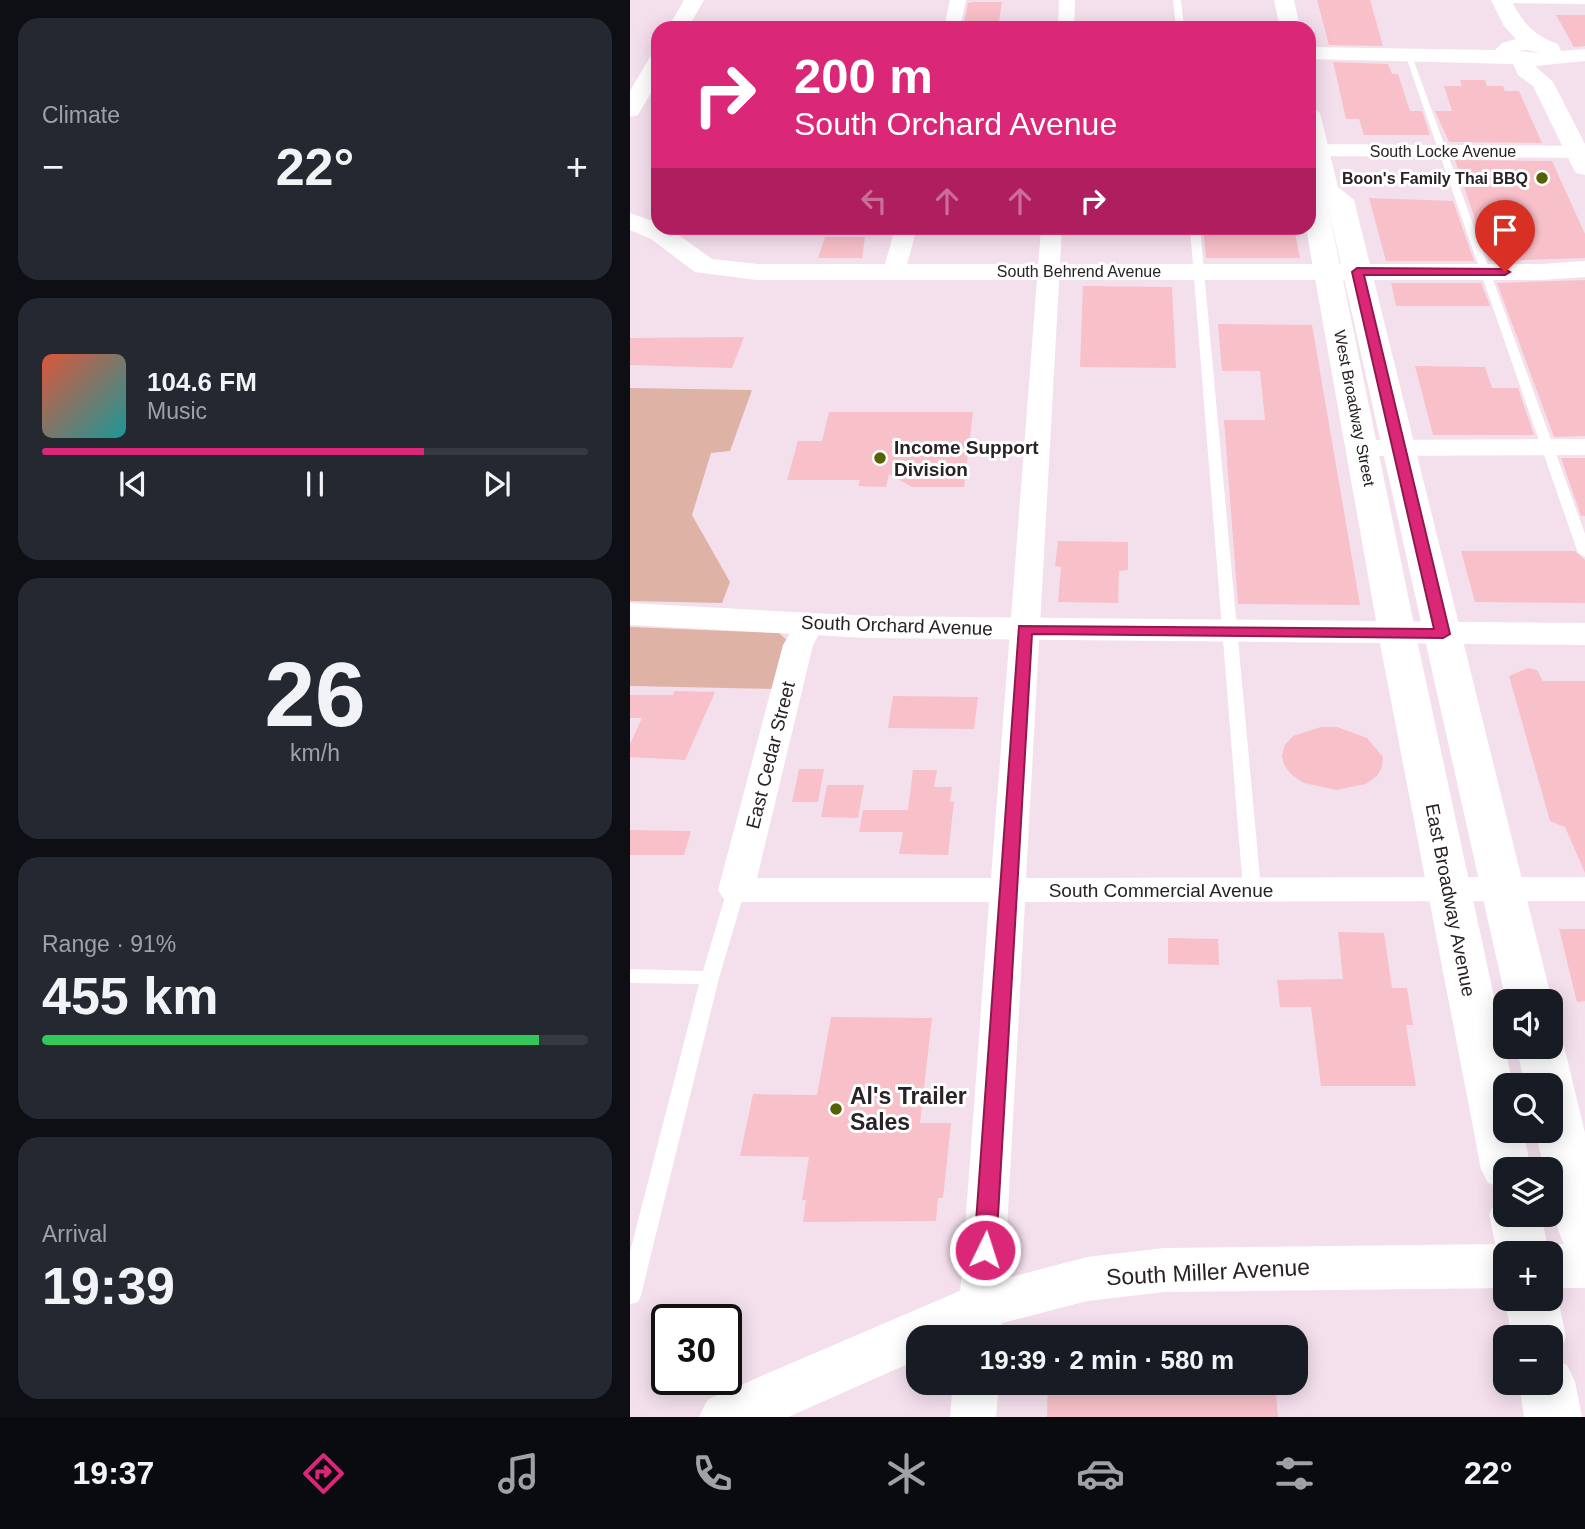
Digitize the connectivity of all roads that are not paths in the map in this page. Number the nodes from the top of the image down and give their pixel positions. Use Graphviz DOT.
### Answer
graph roads {
  1 [pos="694,0"];
  2 [pos="958,0"];
  3 [pos="1067,0"];
  4 [pos="1177,0"];
  5 [pos="1284,0"];
  6 [pos="1502,2"];
  7 [pos="1585,4"];
  8 [pos="682,21"];
  9 [pos="954,21"];
  10 [pos="1066,21"];
  11 [pos="1179,21"];
  12 [pos="1288,21"];
  13 [pos="1585,50"];
  14 [pos="1316,53"];
  15 [pos="1406,53"];
  16 [pos="1529,53"];
  17 [pos="1585,55"];
  18 [pos="651,75"];
  19 [pos="640,95"];
  20 [pos="1316,150"];
  21 [pos="1442,151"];
  22 [pos="1582,157"];
  23 [pos="1316,159"];
  24 [pos="1316,198"];
  25 [pos="1316,205"];
  26 [pos="630,221"];
  27 [pos="651,229"];
  28 [pos="663,235"];
  29 [pos="904,235"];
  30 [pos="1050,235"];
  31 [pos="1195,235"];
  32 [pos="1585,270"];
  33 [pos="1047,271"];
  34 [pos="1197,271"];
  35 [pos="894,272"];
  36 [pos="1344,272"];
  37 [pos="1486,272"];
  38 [pos="1542,272"];
  39 [pos="1585,276"];
  40 [pos="1548,447"];
  41 [pos="1585,447"];
  42 [pos="1363,448"];
  43 [pos="1399,448"];
  44 [pos="1585,554"];
  45 [pos="630,614"];
  46 [pos="810,623"];
  47 [pos="1025,629"];
  48 [pos="1228,630"];
  49 [pos="1397,631"];
  50 [pos="1443,634"];
  51 [pos="1585,634"];
  52 [pos="1448,887"];
  53 [pos="1501,887"];
  54 [pos="1252,889"];
  55 [pos="1585,889"];
  56 [pos="736,890"];
  57 [pos="1008,891"];
  58 [pos="630,976"];
  59 [pos="710,978"];
  60 [pos="1526,989"];
  61 [pos="1563,1143"];
  62 [pos="1504,1157"];
  63 [pos="1585,1235"];
  64 [pos="1493,1266"];
  65 [pos="1563,1266"];
  66 [pos="1585,1266"];
  67 [pos="630,1295"];
  68 [pos="980,1321"];
  69 [pos="975,1395"];
  70 [pos="1549,1395"];
  71 [pos="728,1417"];
  72 [pos="973,1417"];
  73 [pos="1553,1417"];
  1 -- 8 [label="main road"];
  2 -- 9 [label="street"];
  3 -- 10 [label="street"];
  4 -- 11 [label="lane"];
  5 -- 12 [label="main road"];
  6 -- 7 [label="lane"];
  6 -- 16 [label="main road"];
  13 -- 16 [label="main road"];
  14 -- 15 [label="main road"];
  15 -- 16 [label="main road"];
  15 -- 21 [label="lane"];
  16 -- 17 [label="main road"];
  16 -- 22 [label="main road"];
  18 -- 19 [label="main road"];
  20 -- 21 [label="street, South Locke Avenue"];
  21 -- 22 [label="street, South Locke Avenue"];
  21 -- 37 [label="lane"];
  23 -- 24 [label="main road, West Broadway Street"];
  25 -- 36 [label="main road, West Broadway Street"];
  26 -- 27 [label="main road, South Behrend Avenue"];
  28 -- 35 [label="main road, South Behrend Avenue"];
  29 -- 35 [label="street"];
  30 -- 33 [label="street"];
  31 -- 34 [label="lane"];
  32 -- 38 [label="main road, South Behrend Avenue"];
  33 -- 34 [label="main road, South Behrend Avenue"];
  33 -- 35 [label="main road, South Behrend Avenue"];
  33 -- 47 [label="street"];
  34 -- 36 [label="main road, South Behrend Avenue"];
  34 -- 48 [label="lane"];
  36 -- 37 [label="main road, South Behrend Avenue"];
  36 -- 42 [label="main road, West Broadway Street"];
  36 -- 43 [label="main road, West Broadway Street"];
  37 -- 38 [label="main road, South Behrend Avenue"];
  37 -- 40 [label="lane"];
  38 -- 39 [label="main road, South Behrend Avenue"];
  40 -- 41 [label="street"];
  40 -- 43 [label="street"];
  40 -- 44 [label="lane"];
  42 -- 43 [label="street"];
  42 -- 49 [label="main road, West Broadway Street"];
  43 -- 50 [label="main road, West Broadway Street"];
  45 -- 46 [label="main road, South Orchard Avenue"];
  46 -- 47 [label="main road, South Orchard Avenue"];
  46 -- 56 [label="street, East Cedar Street"];
  47 -- 48 [label="main road, South Orchard Avenue"];
  47 -- 57 [label="street"];
  48 -- 49 [label="main road, South Orchard Avenue"];
  48 -- 54 [label="lane"];
  49 -- 50 [label="main road, South Orchard Avenue"];
  49 -- 52 [label="main road, East Broadway Avenue"];
  50 -- 51 [label="main road, South Orchard Avenue"];
  50 -- 53 [label="main road"];
  52 -- 53 [label="street, South Commercial Avenue"];
  52 -- 54 [label="street, South Commercial Avenue"];
  52 -- 62 [label="main road, East Broadway Avenue"];
  53 -- 55 [label="street, South Commercial Avenue"];
  53 -- 60 [label="main road"];
  54 -- 57 [label="street, South Commercial Avenue"];
  56 -- 57 [label="street, South Commercial Avenue"];
  56 -- 59 [label="lane"];
  57 -- 68 [label="street"];
  58 -- 59 [label="lane"];
  59 -- 67 [label="lane"];
  61 -- 63 [label="main road"];
  64 -- 68 [label="main road, South Miller Avenue"];
  65 -- 66 [label="main road"];
  68 -- 71 [label="main road, South Miller Avenue"];
  69 -- 72 [label="street"];
  70 -- 73 [label="main road"];
}
